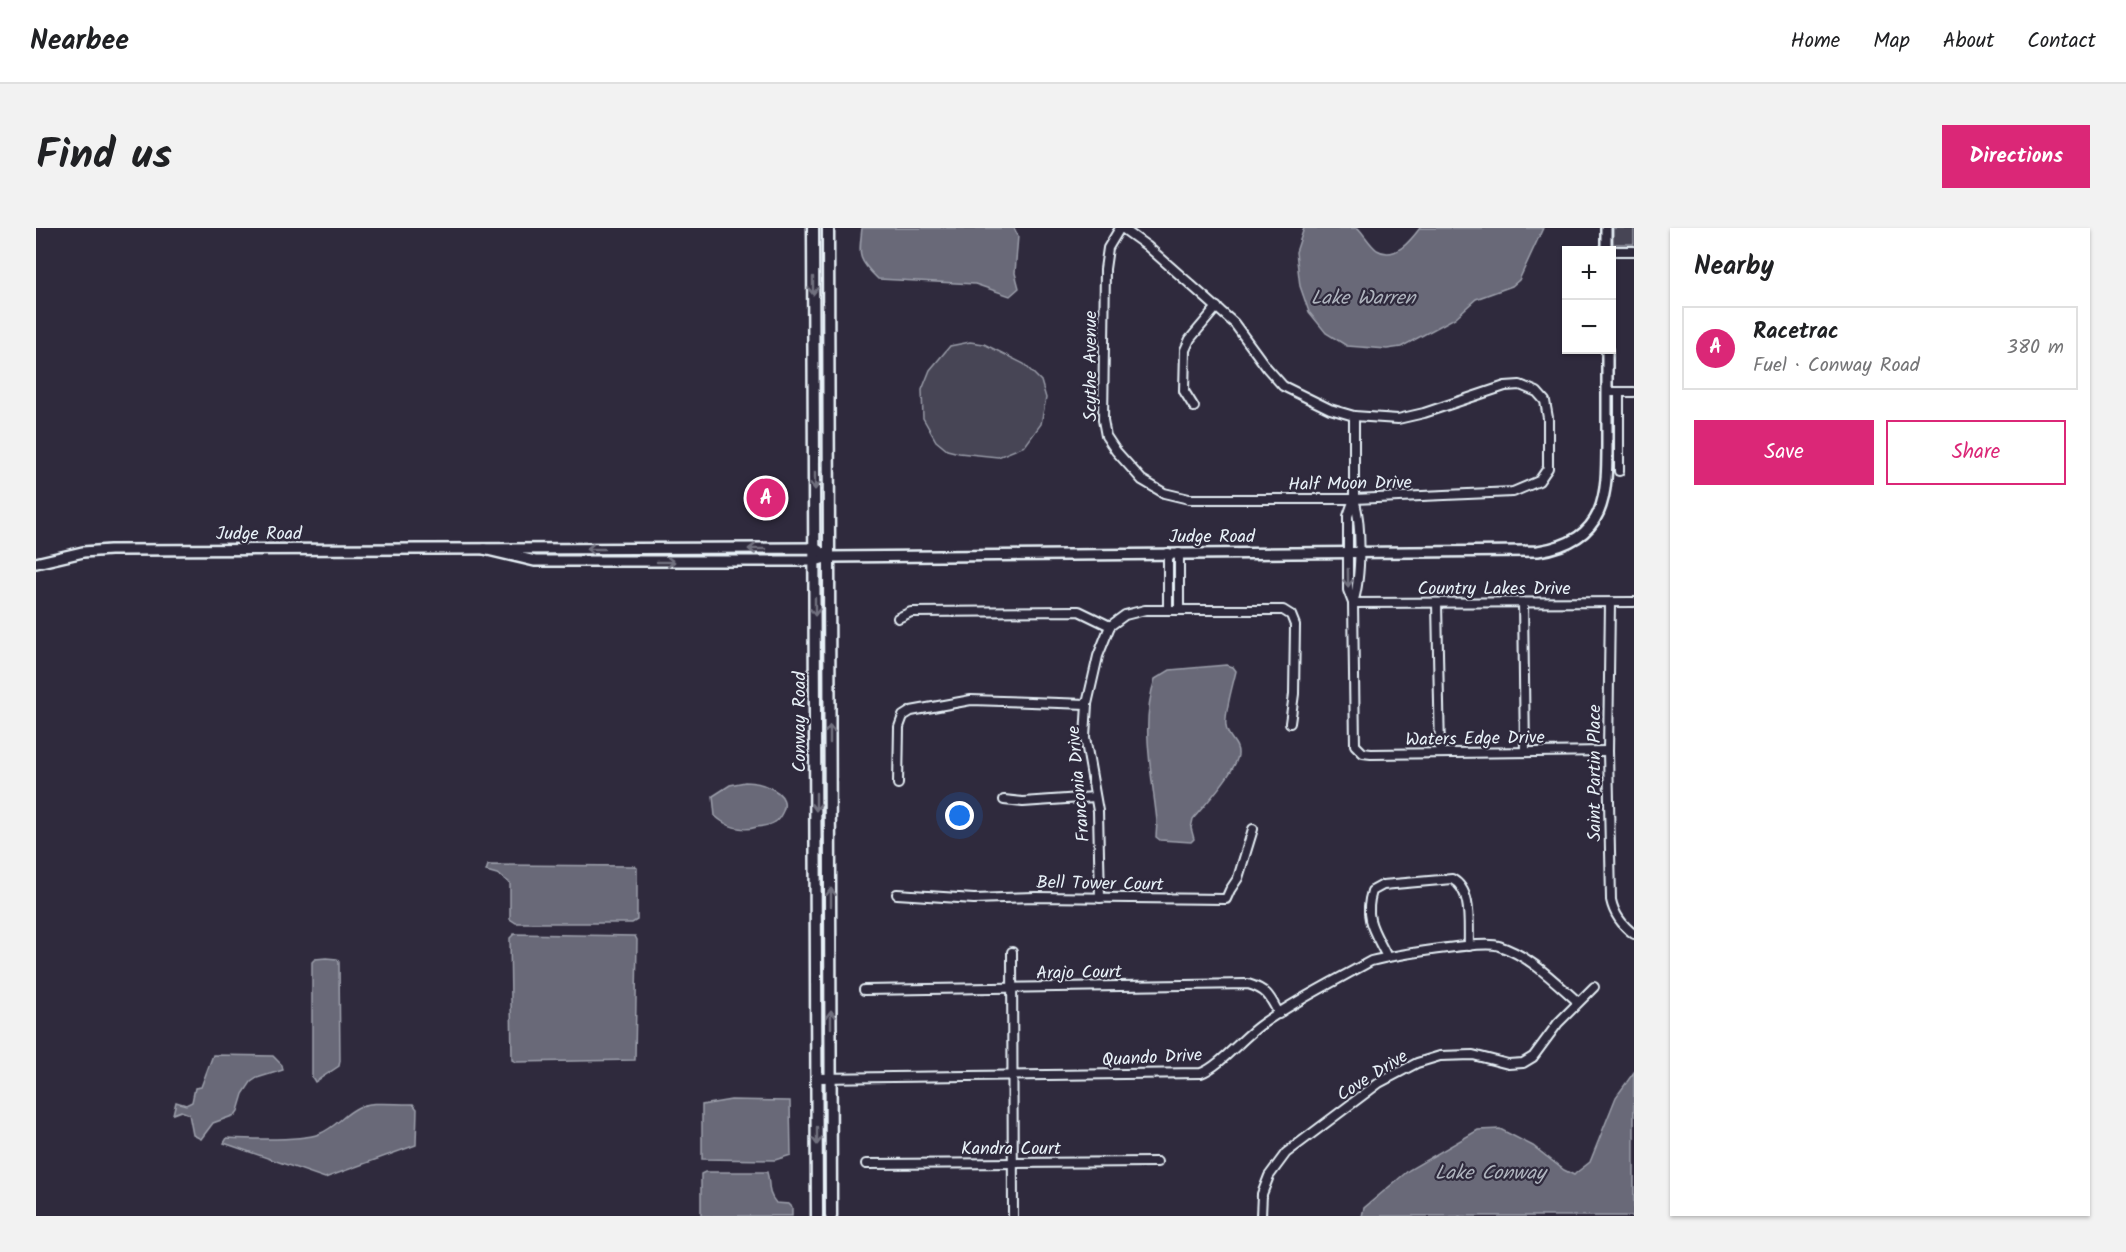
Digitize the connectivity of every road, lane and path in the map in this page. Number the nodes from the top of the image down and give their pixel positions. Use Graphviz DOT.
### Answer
graph roads {
  1 [pos="813,228"];
  2 [pos="828,228"];
  3 [pos="1121,228"];
  4 [pos="1606,228"];
  5 [pos="1606,246"];
  6 [pos="1616,251"];
  7 [pos="1634,251"];
  8 [pos="1217,307"];
  9 [pos="1607,354"];
  10 [pos="814,366"];
  11 [pos="828,392"];
  12 [pos="1607,392"];
  13 [pos="1618,392"];
  14 [pos="1634,392"];
  15 [pos="1194,407"];
  16 [pos="1354,416"];
  17 [pos="1619,471"];
  18 [pos="1189,499"];
  19 [pos="1354,499"];
  20 [pos="1348,523"];
  21 [pos="1359,523"];
  22 [pos="815,548"];
  23 [pos="484,549"];
  24 [pos="1168,553"];
  25 [pos="1179,553"];
  26 [pos="1353,553"];
  27 [pos="829,557"];
  28 [pos="815,561"];
  29 [pos="36,563"];
  30 [pos="1168,586"];
  31 [pos="1179,586"];
  32 [pos="1634,602"];
  33 [pos="1353,603"];
  34 [pos="1437,603"];
  35 [pos="1523,603"];
  36 [pos="1610,603"];
  37 [pos="1168,610"];
  38 [pos="1179,610"];
  39 [pos="898,618"];
  40 [pos="1110,626"];
  41 [pos="1087,704"];
  42 [pos="1290,723"];
  43 [pos="1608,751"];
  44 [pos="1440,752"];
  45 [pos="1525,752"];
  46 [pos="898,784"];
  47 [pos="1095,797"];
  48 [pos="1004,800"];
  49 [pos="1253,829"];
  50 [pos="816,851"];
  51 [pos="831,876"];
  52 [pos="897,894"];
  53 [pos="1100,898"];
  54 [pos="1634,934"];
  55 [pos="1469,946"];
  56 [pos="1012,952"];
  57 [pos="1387,957"];
  58 [pos="1594,987"];
  59 [pos="1012,989"];
  60 [pos="864,990"];
  61 [pos="1578,1002"];
  62 [pos="1279,1014"];
  63 [pos="1012,1076"];
  64 [pos="816,1078"];
  65 [pos="831,1078"];
  66 [pos="1157,1162"];
  67 [pos="1013,1163"];
  68 [pos="866,1164"];
  69 [pos="817,1216"];
  70 [pos="831,1216"];
  71 [pos="1013,1216"];
  72 [pos="1261,1216"];
  1 -- 10 [label="main road, Conway Road, one-way"];
  2 -- 11 [label="main road, Conway Road"];
  3 -- 8 [label="street"];
  3 -- 18 [label="street, Scythe Avenue"];
  4 -- 5 [label="street"];
  6 -- 7 [label="street"];
  8 -- 15 [label="street"];
  8 -- 16 [label="street"];
  9 -- 12 [label="street"];
  10 -- 11 [label="main road"];
  10 -- 22 [label="main road, Conway Road, one-way"];
  11 -- 27 [label="main road, Conway Road"];
  12 -- 13 [label="street"];
  12 -- 26 [label="street, Judge Road"];
  13 -- 14 [label="street"];
  13 -- 17 [label="street"];
  16 -- 19 [label="street"];
  16 -- 19 [label="street, Half Moon Drive"];
  18 -- 19 [label="street, Half Moon Drive"];
  19 -- 20 [label="street"];
  19 -- 21 [label="street"];
  20 -- 21 [label="street"];
  20 -- 26 [label="street"];
  21 -- 26 [label="street"];
  22 -- 23 [label="street, Judge Road, one-way"];
  22 -- 27 [label="street"];
  22 -- 28 [label="main road, Conway Road"];
  23 -- 28 [label="street, Judge Road, one-way"];
  23 -- 29 [label="street, Judge Road"];
  24 -- 25 [label="street, Judge Road"];
  24 -- 27 [label="street, Judge Road"];
  24 -- 30 [label="street"];
  25 -- 26 [label="street, Judge Road"];
  25 -- 31 [label="street"];
  26 -- 33 [label="street"];
  27 -- 28 [label="street, Judge Road"];
  51 -- 27 [label="main road, Conway Road, one-way"];
  28 -- 50 [label="main road, Conway Road, one-way"];
  30 -- 31 [label="street"];
  30 -- 37 [label="street"];
  31 -- 38 [label="street"];
  32 -- 36 [label="street, Country Lakes Drive"];
  33 -- 34 [label="street, Country Lakes Drive"];
  33 -- 44 [label="street, Waters Edge Drive"];
  34 -- 35 [label="street, Country Lakes Drive"];
  34 -- 44 [label="street"];
  35 -- 36 [label="street, Country Lakes Drive"];
  35 -- 45 [label="street"];
  36 -- 43 [label="street, Saint Partin Place"];
  37 -- 38 [label="street"];
  37 -- 40 [label="street"];
  38 -- 42 [label="street"];
  39 -- 40 [label="street"];
  40 -- 41 [label="street, Franconia Drive"];
  41 -- 46 [label="street"];
  41 -- 47 [label="street, Franconia Drive"];
  43 -- 45 [label="street, Waters Edge Drive"];
  43 -- 54 [label="street, Saint Partin Place"];
  44 -- 45 [label="street, Waters Edge Drive"];
  47 -- 48 [label="street"];
  47 -- 53 [label="street, Franconia Drive"];
  49 -- 53 [label="street, Bell Tower Court"];
  50 -- 51 [label="main road"];
  50 -- 64 [label="main road, Conway Road"];
  65 -- 51 [label="main road, Conway Road, one-way"];
  52 -- 53 [label="street, Bell Tower Court"];
  55 -- 57 [label="street, Quando Drive"];
  55 -- 57 [label="street"];
  55 -- 61 [label="street, Quando Drive"];
  56 -- 59 [label="street"];
  57 -- 62 [label="street, Quando Drive"];
  58 -- 61 [label="street, Cove Drive"];
  59 -- 60 [label="street, Arajo Court"];
  59 -- 62 [label="street, Arajo Court"];
  59 -- 63 [label="street"];
  61 -- 72 [label="street, Cove Drive"];
  62 -- 63 [label="street, Quando Drive"];
  63 -- 65 [label="street, Quando Drive"];
  63 -- 67 [label="street"];
  64 -- 65 [label="street, Quando Drive"];
  64 -- 69 [label="main road, Conway Road, one-way"];
  65 -- 70 [label="main road, Conway Road"];
  66 -- 67 [label="street, Kandra Court"];
  67 -- 68 [label="street, Kandra Court"];
  67 -- 71 [label="street"];
}
